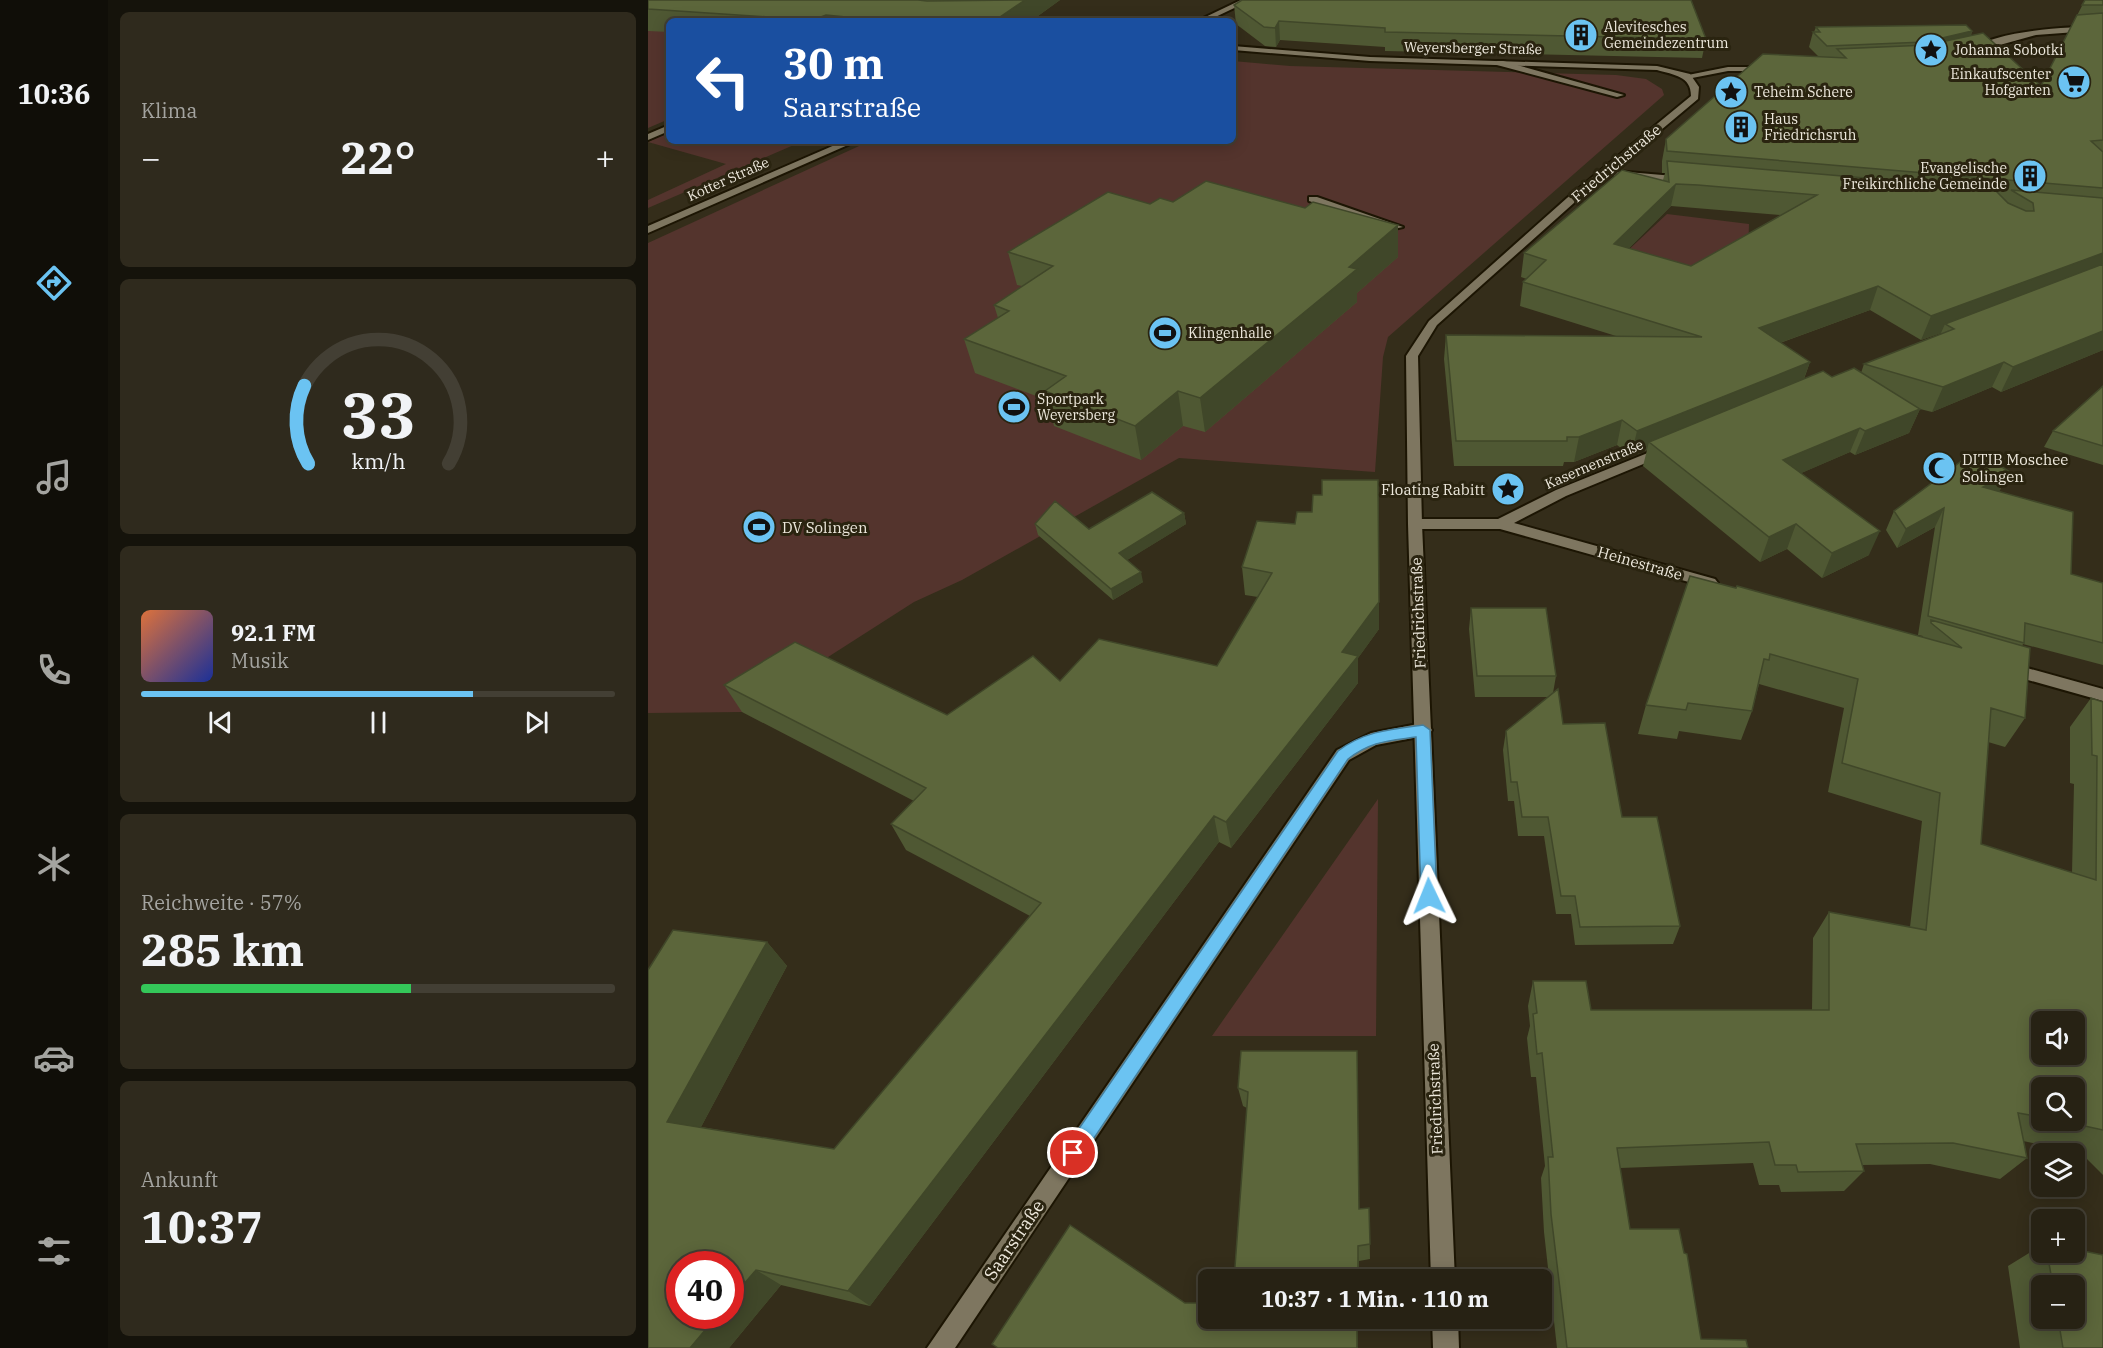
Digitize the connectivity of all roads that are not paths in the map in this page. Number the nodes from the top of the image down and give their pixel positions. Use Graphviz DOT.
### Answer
graph roads {
  1 [pos="1247,0"];
  2 [pos="1208,18"];
  3 [pos="2103,27"];
  4 [pos="1236,48"];
  5 [pos="1958,55"];
  6 [pos="1500,63"];
  7 [pos="1772,69"];
  8 [pos="1688,76"];
  9 [pos="1620,95"];
  10 [pos="666,129"];
  11 [pos="648,137"];
  12 [pos="845,144"];
  13 [pos="1604,173"];
  14 [pos="1692,181"];
  15 [pos="1313,199"];
  16 [pos="1398,227"];
  17 [pos="648,230"];
  18 [pos="1678,445"];
  19 [pos="1415,524"];
  20 [pos="1500,524"];
  21 [pos="1722,586"];
  22 [pos="1999,666"];
  23 [pos="2103,695"];
  24 [pos="1423,730"];
  25 [pos="1443,1269"];
  26 [pos="1445,1329"];
  27 [pos="940,1348"];
  28 [pos="1446,1348"];
  1 -- 2 [label="street"];
  3 -- 5 [label="street"];
  4 -- 6 [label="street, Weyersberger Straße"];
  6 -- 8 [label="street, Weyersberger Straße"];
  6 -- 9 [label="street"];
  7 -- 8 [label="street, Weyersberger Straße"];
  8 -- 13 [label="street, Friedrichstraße"];
  10 -- 11 [label="street"];
  12 -- 17 [label="street, Kotter Straße"];
  13 -- 14 [label="street"];
  13 -- 19 [label="street, Friedrichstraße"];
  15 -- 16 [label="street"];
  18 -- 20 [label="street, Kasernenstraße"];
  19 -- 20 [label="street, Heinestraße"];
  19 -- 24 [label="street, Friedrichstraße"];
  20 -- 21 [label="street, Heinestraße"];
  22 -- 23 [label="street"];
  24 -- 25 [label="street, Friedrichstraße"];
  24 -- 27 [label="street, Saarstraße"];
  26 -- 28 [label="street"];
}
